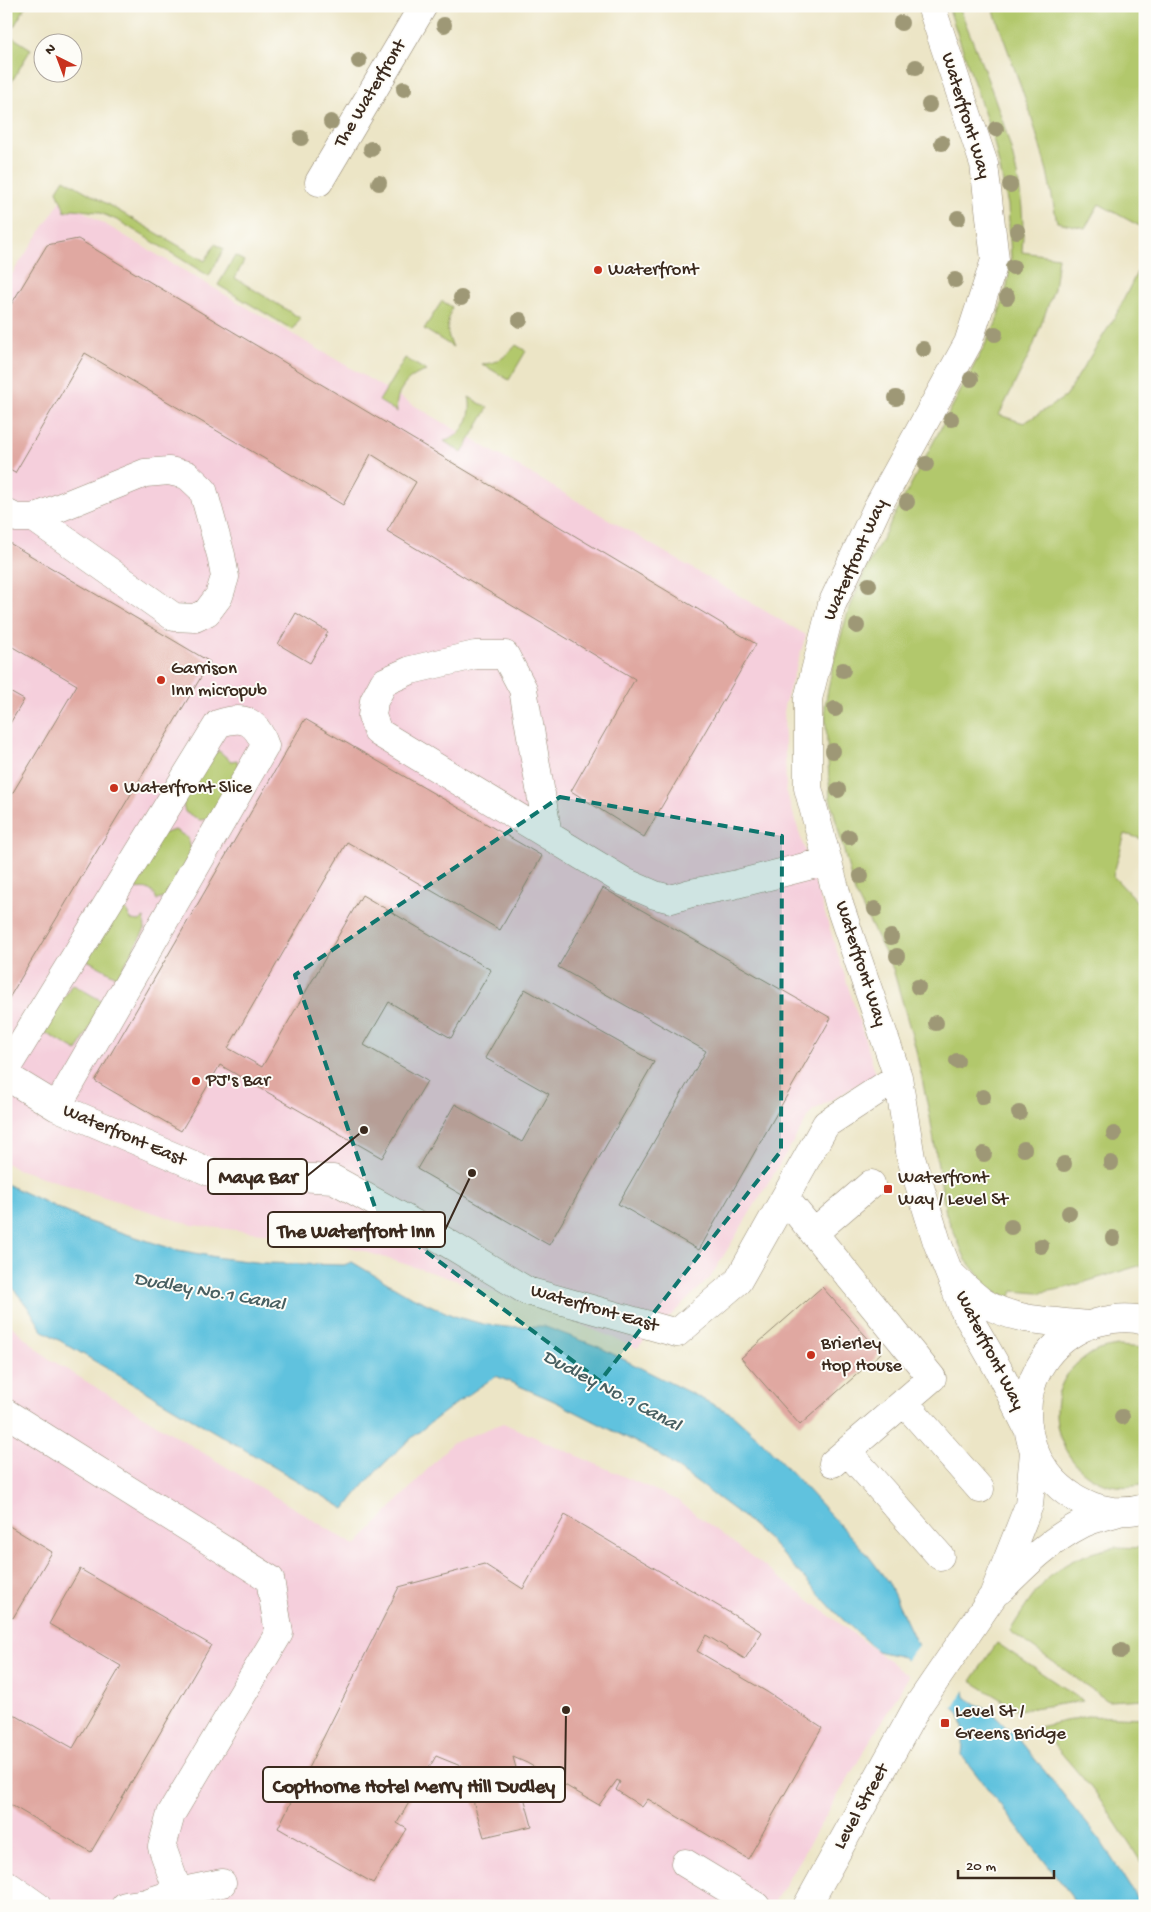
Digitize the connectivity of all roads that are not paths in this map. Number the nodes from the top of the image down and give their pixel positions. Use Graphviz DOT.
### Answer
graph roads {
  1 [pos="423,6"];
  2 [pos="931,6"];
  3 [pos="319,182"];
  4 [pos="6,512"];
  5 [pos="34,518"];
  6 [pos="548,835"];
  7 [pos="828,862"];
  8 [pos="6,1069"];
  9 [pos="6,1076"];
  10 [pos="898,1076"];
  11 [pos="57,1107"];
  12 [pos="871,1184"];
  13 [pos="785,1198"];
  14 [pos="814,1233"];
  15 [pos="951,1274"];
  16 [pos="1145,1303"];
  17 [pos="1145,1321"];
  18 [pos="1101,1322"];
  19 [pos="904,1402"];
  20 [pos="6,1413"];
  21 [pos="1031,1440"];
  22 [pos="980,1489"];
  23 [pos="1137,1511"];
  24 [pos="940,1556"];
  25 [pos="993,1596"];
  26 [pos="685,1863"];
  27 [pos="222,1883"];
  28 [pos="6,1884"];
  29 [pos="178,1892"];
  30 [pos="37,1906"];
  31 [pos="125,1906"];
  32 [pos="756,1906"];
  33 [pos="807,1906"];
  1 -- 3 [label="street, The Waterfront"];
  2 -- 7 [label="street, Waterfront Way"];
  4 -- 5 [label="street"];
  5 -- 5 [label="street"];
  6 -- 6 [label="street"];
  6 -- 7 [label="street"];
  7 -- 10 [label="street, Waterfront Way"];
  8 -- 11 [label="street"];
  9 -- 11 [label="street, Waterfront East"];
  10 -- 13 [label="street, Waterfront East"];
  10 -- 15 [label="street, Waterfront Way"];
  11 -- 13 [label="street, Waterfront East"];
  12 -- 14 [label="street"];
  13 -- 14 [label="street"];
  14 -- 19 [label="street"];
  15 -- 18 [label="street, Waterfront Way"];
  15 -- 21 [label="street, Waterfront Way"];
  16 -- 18 [label="street"];
  17 -- 18 [label="street, Waterfront Way"];
  18 -- 21 [label="street"];
  19 -- 22 [label="street"];
  19 -- 24 [label="street"];
  20 -- 29 [label="street"];
  21 -- 23 [label="street, Waterfront Way"];
  21 -- 25 [label="street"];
  23 -- 25 [label="street"];
  25 -- 33 [label="street, Level Street"];
  26 -- 32 [label="street"];
  27 -- 29 [label="street"];
  28 -- 30 [label="street"];
  29 -- 31 [label="street"];
}
